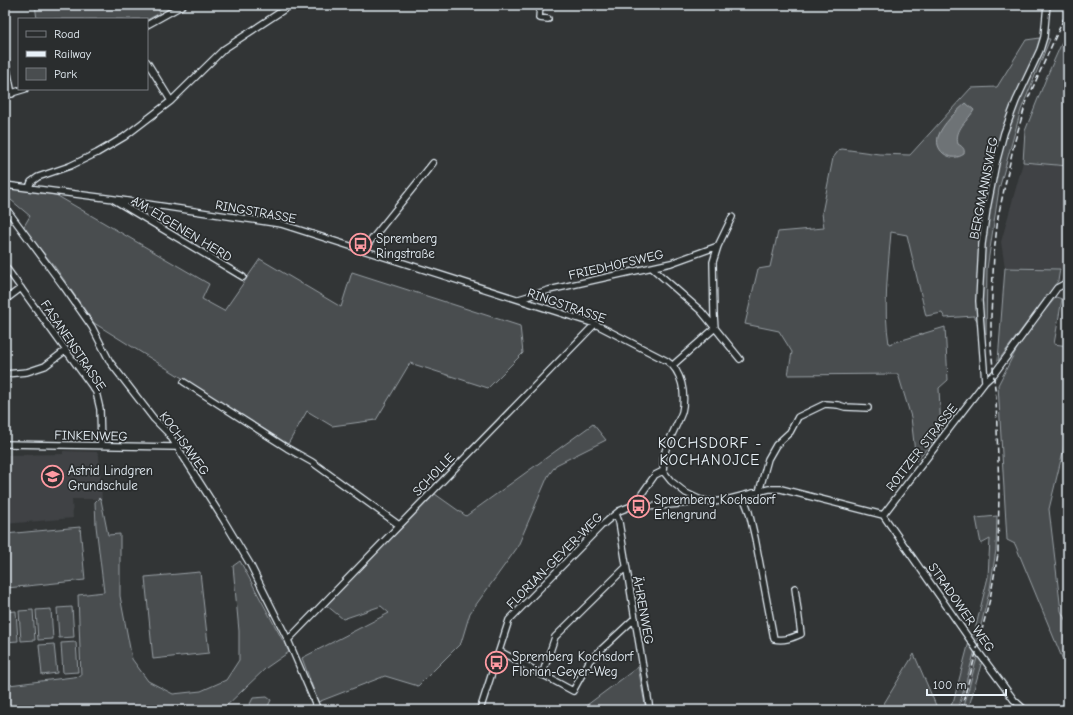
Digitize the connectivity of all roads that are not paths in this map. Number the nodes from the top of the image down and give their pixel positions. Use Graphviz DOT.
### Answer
graph roads {
  1 [pos="183,5"];
  2 [pos="289,5"];
  3 [pos="540,5"];
  4 [pos="1047,5"];
  5 [pos="548,19"];
  6 [pos="148,24"];
  7 [pos="5,58"];
  8 [pos="148,64"];
  9 [pos="23,90"];
  10 [pos="12,94"];
  11 [pos="5,95"];
  12 [pos="170,102"];
  13 [pos="433,163"];
  14 [pos="5,185"];
  15 [pos="29,188"];
  16 [pos="111,198"];
  17 [pos="5,207"];
  18 [pos="732,217"];
  19 [pos="718,246"];
  20 [pos="364,249"];
  21 [pos="5,266"];
  22 [pos="652,268"];
  23 [pos="243,277"];
  24 [pos="1068,282"];
  25 [pos="21,288"];
  26 [pos="518,299"];
  27 [pos="5,300"];
  28 [pos="595,324"];
  29 [pos="715,328"];
  30 [pos="66,350"];
  31 [pos="740,359"];
  32 [pos="673,365"];
  33 [pos="5,374"];
  34 [pos="184,382"];
  35 [pos="985,382"];
  36 [pos="868,408"];
  37 [pos="5,444"];
  38 [pos="101,445"];
  39 [pos="176,447"];
  40 [pos="663,471"];
  41 [pos="759,492"];
  42 [pos="743,496"];
  43 [pos="693,497"];
  44 [pos="647,507"];
  45 [pos="616,514"];
  46 [pos="883,514"];
  47 [pos="399,525"];
  48 [pos="626,567"];
  49 [pos="795,588"];
  50 [pos="635,618"];
  51 [pos="288,640"];
  52 [pos="499,651"];
  53 [pos="542,675"];
  54 [pos="318,710"];
  55 [pos="480,710"];
  56 [pos="650,710"];
  57 [pos="1025,710"];
  1 -- 6 [label="street"];
  2 -- 12 [label="street"];
  3 -- 5 [label="street"];
  4 -- 35 [label="street, BERGMANNSWEG"];
  7 -- 10 [label="street"];
  8 -- 12 [label="street"];
  9 -- 10 [label="street"];
  10 -- 11 [label="street"];
  12 -- 15 [label="street"];
  13 -- 20 [label="street"];
  14 -- 15 [label="street, RINGSTRASSE"];
  15 -- 16 [label="street, RINGSTRASSE"];
  16 -- 20 [label="street, RINGSTRASSE"];
  16 -- 23 [label="street, AM EIGENEN HERD"];
  17 -- 39 [label="street, KOCHSAWEG"];
  18 -- 19 [label="street"];
  19 -- 22 [label="street, FRIEDHOFSWEG"];
  19 -- 29 [label="street"];
  20 -- 26 [label="street, RINGSTRASSE"];
  21 -- 25 [label="street, FASANENSTRASSE"];
  22 -- 26 [label="street, FRIEDHOFSWEG"];
  22 -- 29 [label="street"];
  24 -- 35 [label="street, ROITZER STRASSE"];
  25 -- 27 [label="street"];
  25 -- 30 [label="street, FASANENSTRASSE"];
  26 -- 28 [label="street, RINGSTRASSE"];
  28 -- 32 [label="street, RINGSTRASSE"];
  28 -- 47 [label="street, SCHOLLE"];
  29 -- 31 [label="street"];
  29 -- 32 [label="street"];
  30 -- 33 [label="street"];
  30 -- 38 [label="street, FASANENSTRASSE"];
  32 -- 40 [label="street"];
  34 -- 47 [label="street"];
  35 -- 46 [label="street, ROITZER STRASSE"];
  36 -- 41 [label="street"];
  37 -- 38 [label="street, FINKENWEG"];
  38 -- 39 [label="street, FINKENWEG"];
  39 -- 51 [label="street, KOCHSAWEG"];
  40 -- 43 [label="street"];
  40 -- 45 [label="street, FLORIAN-GEYER-WEG"];
  41 -- 42 [label="street"];
  41 -- 46 [label="street"];
  42 -- 43 [label="street"];
  42 -- 49 [label="street"];
  43 -- 44 [label="street"];
  45 -- 48 [label="street, ÄHRENWEG"];
  45 -- 52 [label="street, FLORIAN-GEYER-WEG"];
  46 -- 57 [label="street, STRADOWER WEG"];
  47 -- 51 [label="street, SCHOLLE"];
  48 -- 50 [label="street, ÄHRENWEG"];
  48 -- 53 [label="street"];
  50 -- 53 [label="street"];
  50 -- 56 [label="street, ÄHRENWEG"];
  51 -- 54 [label="street, KOCHSAWEG"];
  52 -- 53 [label="street"];
  52 -- 55 [label="street, FLORIAN-GEYER-WEG"];
}
